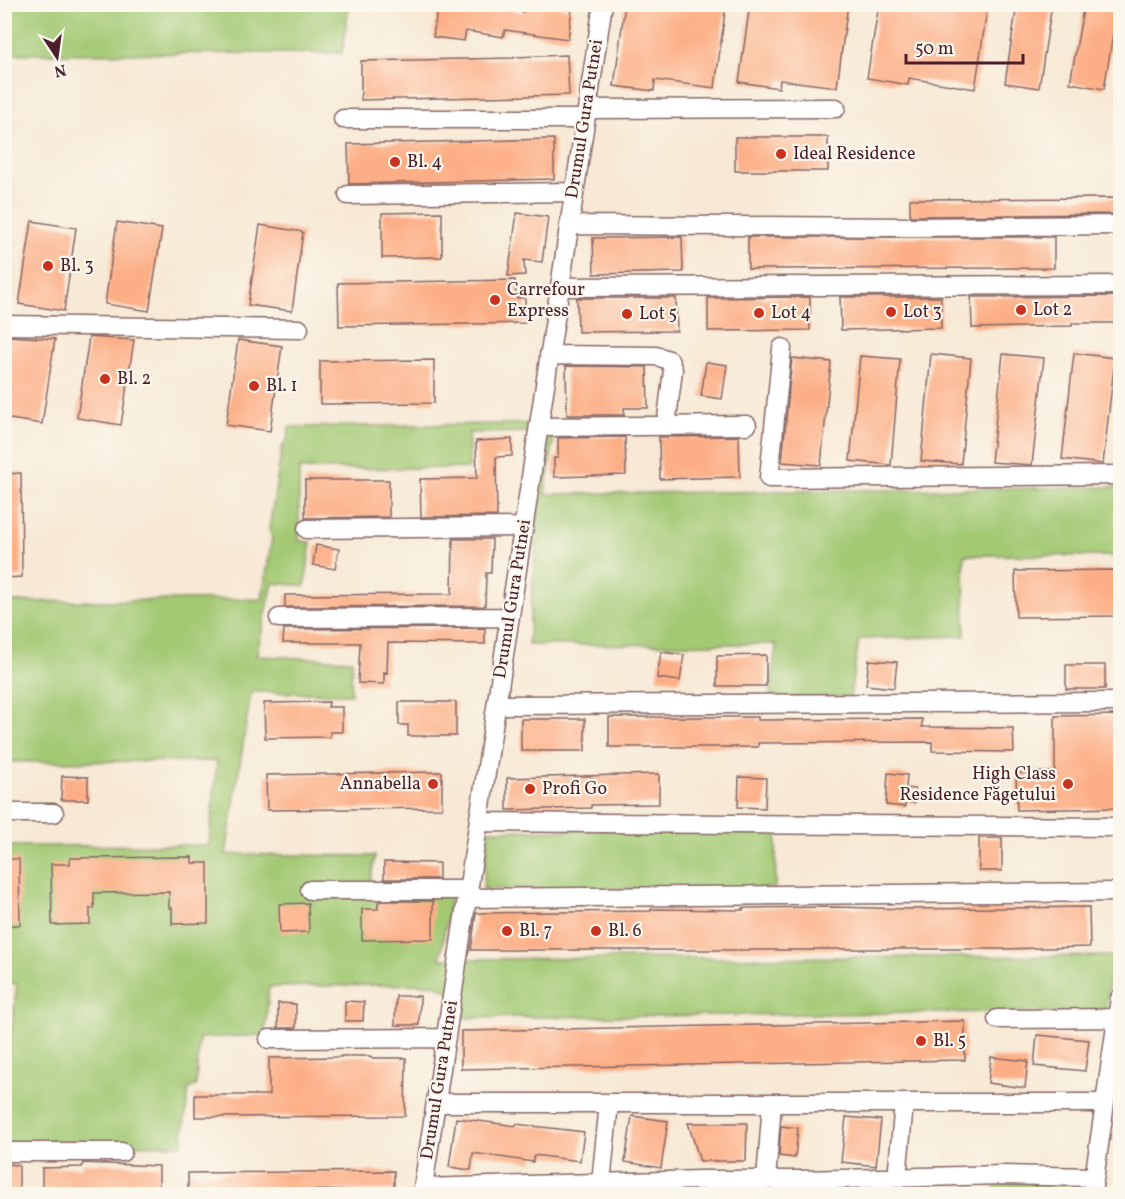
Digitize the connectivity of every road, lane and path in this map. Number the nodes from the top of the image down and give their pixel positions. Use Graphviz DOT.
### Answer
graph roads {
  1 [pos="603,4"];
  2 [pos="836,108"];
  3 [pos="586,114"];
  4 [pos="343,119"];
  5 [pos="574,192"];
  6 [pos="348,195"];
  7 [pos="569,225"];
  8 [pos="1120,225"];
  9 [pos="1120,285"];
  10 [pos="560,286"];
  11 [pos="4,325"];
  12 [pos="298,329"];
  13 [pos="782,348"];
  14 [pos="549,356"];
  15 [pos="747,425"];
  16 [pos="666,426"];
  17 [pos="539,427"];
  18 [pos="1120,475"];
  19 [pos="524,527"];
  20 [pos="307,529"];
  21 [pos="510,617"];
  22 [pos="279,618"];
  23 [pos="1120,702"];
  24 [pos="497,705"];
  25 [pos="4,813"];
  26 [pos="54,813"];
  27 [pos="479,822"];
  28 [pos="1120,827"];
  29 [pos="310,891"];
  30 [pos="1120,892"];
  31 [pos="468,894"];
  32 [pos="1120,998"];
  33 [pos="1117,1018"];
  34 [pos="997,1019"];
  35 [pos="269,1038"];
  36 [pos="446,1038"];
  37 [pos="436,1103"];
  38 [pos="609,1103"];
  39 [pos="772,1103"];
  40 [pos="904,1103"];
  41 [pos="1104,1103"];
  42 [pos="4,1152"];
  43 [pos="122,1152"];
  44 [pos="897,1178"];
  45 [pos="766,1180"];
  46 [pos="601,1183"];
  47 [pos="1093,1186"];
  48 [pos="423,1191"];
  1 -- 3 [label="street, Drumul Gura Putnei"];
  2 -- 3 [label="street"];
  3 -- 4 [label="street"];
  3 -- 5 [label="street, Drumul Gura Putnei"];
  5 -- 6 [label="street"];
  5 -- 7 [label="street, Drumul Gura Putnei"];
  7 -- 8 [label="street"];
  7 -- 10 [label="street, Drumul Gura Putnei"];
  9 -- 10 [label="street"];
  10 -- 14 [label="street, Drumul Gura Putnei"];
  11 -- 12 [label="street"];
  13 -- 18 [label="street"];
  14 -- 16 [label="street"];
  14 -- 17 [label="street, Drumul Gura Putnei"];
  15 -- 16 [label="street"];
  16 -- 17 [label="street"];
  17 -- 19 [label="street, Drumul Gura Putnei"];
  19 -- 20 [label="street"];
  19 -- 21 [label="street, Drumul Gura Putnei"];
  21 -- 22 [label="street"];
  21 -- 24 [label="street, Drumul Gura Putnei"];
  23 -- 24 [label="street"];
  24 -- 27 [label="street, Drumul Gura Putnei"];
  25 -- 26 [label="street"];
  27 -- 28 [label="street"];
  27 -- 31 [label="street, Drumul Gura Putnei"];
  29 -- 31 [label="street"];
  30 -- 31 [label="street"];
  31 -- 36 [label="street, Drumul Gura Putnei"];
  32 -- 33 [label="street"];
  33 -- 34 [label="street"];
  33 -- 41 [label="street"];
  35 -- 36 [label="street"];
  36 -- 37 [label="street, Drumul Gura Putnei"];
  37 -- 38 [label="street"];
  37 -- 48 [label="street, Drumul Gura Putnei"];
  38 -- 39 [label="street"];
  38 -- 46 [label="street"];
  39 -- 40 [label="street"];
  39 -- 45 [label="street"];
  40 -- 41 [label="street"];
  40 -- 44 [label="street"];
  41 -- 47 [label="street"];
  42 -- 43 [label="street"];
  44 -- 45 [label="street"];
  44 -- 47 [label="street"];
  45 -- 46 [label="street"];
  46 -- 48 [label="street"];
}
